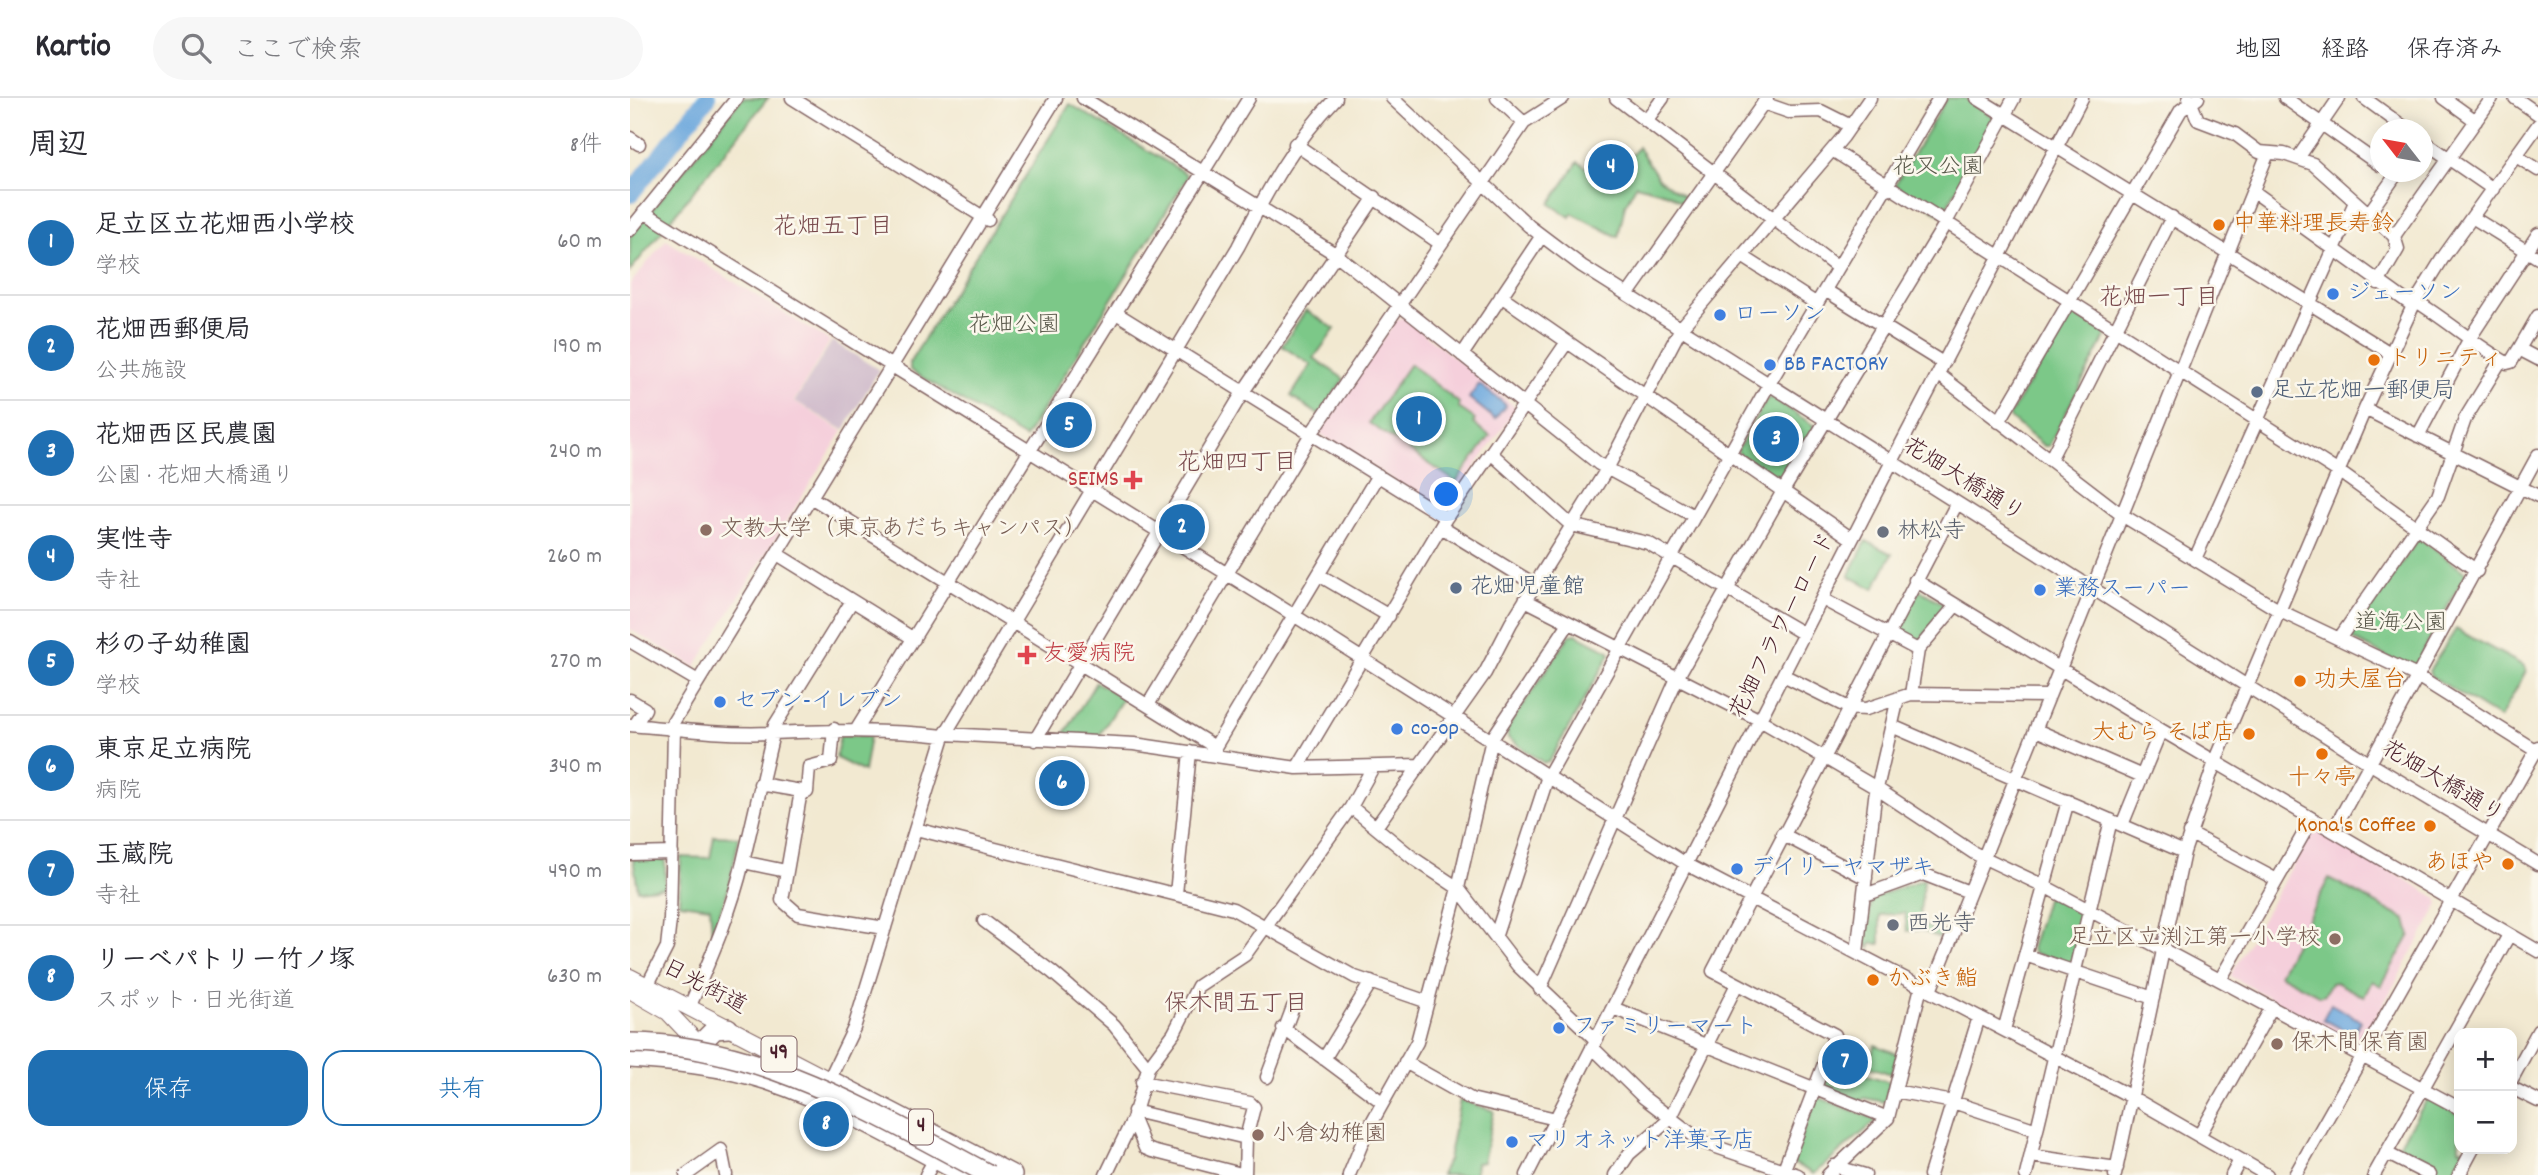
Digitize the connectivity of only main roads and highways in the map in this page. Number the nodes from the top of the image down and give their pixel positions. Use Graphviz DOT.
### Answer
graph roads {
  1 [pos="630,977"];
  2 [pos="630,990"];
  3 [pos="728,1028"];
  4 [pos="630,1043"];
  5 [pos="704,1049"];
  6 [pos="630,1058"];
  7 [pos="742,1073"];
  8 [pos="829,1080"];
  9 [pos="930,1167"];
  10 [pos="966,1175"];
  11 [pos="990,1175"];
  12 [pos="1012,1175"];
  1 -- 3 [label="main road, 日光街道 / 49"];
  2 -- 5 [label="main road, 日光街道"];
  3 -- 5 [label="highway"];
  3 -- 8 [label="main road, 日光街道 / 49"];
  4 -- 11 [label="highway, 4, bridge"];
  5 -- 7 [label="highway, 4"];
  6 -- 7 [label="highway, 4"];
  7 -- 9 [label="highway, 4"];
  8 -- 12 [label="highway, 4"];
  9 -- 10 [label="highway, 4"];
}
